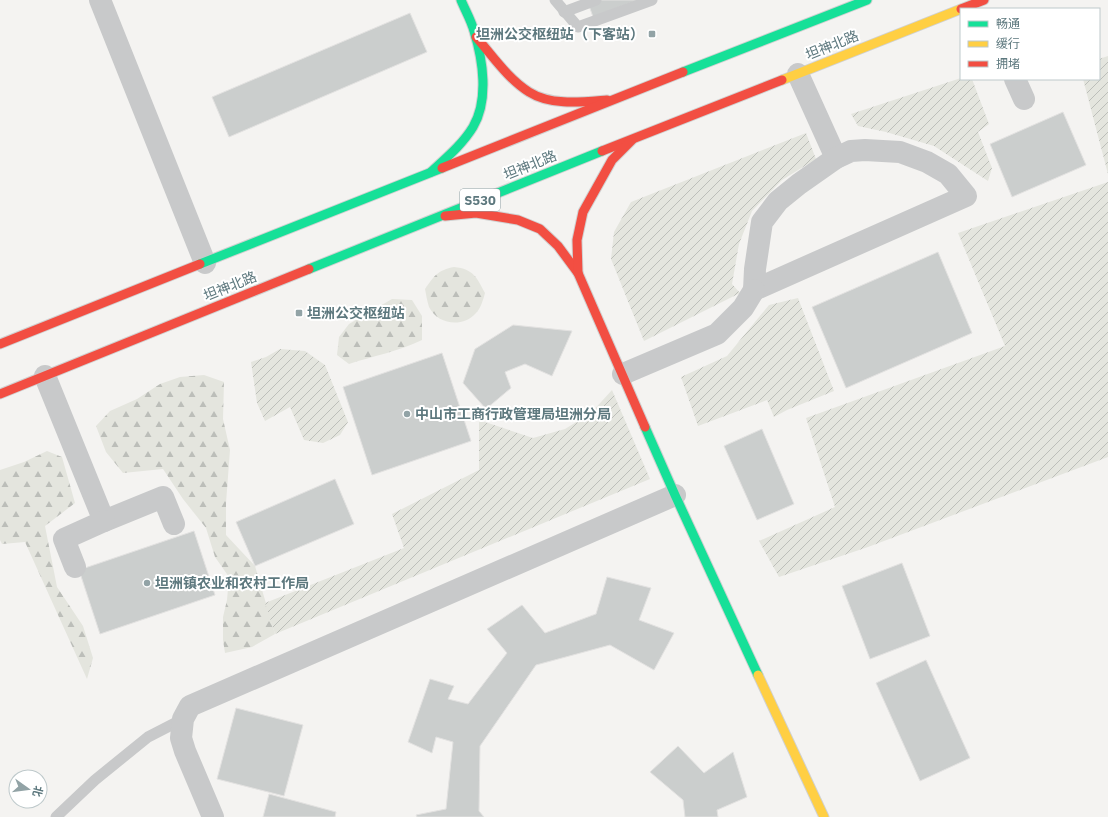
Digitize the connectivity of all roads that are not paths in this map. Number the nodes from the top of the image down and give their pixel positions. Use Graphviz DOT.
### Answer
graph roads {
  1 [pos="100,0"];
  2 [pos="461,0"];
  3 [pos="555,0"];
  4 [pos="596,0"];
  5 [pos="652,0"];
  6 [pos="867,0"];
  7 [pos="983,3"];
  8 [pos="965,8"];
  9 [pos="960,9"];
  10 [pos="564,12"];
  11 [pos="476,36"];
  12 [pos="798,74"];
  13 [pos="1015,80"];
  14 [pos="1024,99"];
  15 [pos="613,100"];
  16 [pos="632,140"];
  17 [pos="836,158"];
  18 [pos="430,172"];
  19 [pos="437,217"];
  20 [pos="205,263"];
  21 [pos="578,273"];
  22 [pos="754,290"];
  23 [pos="0,344"];
  24 [pos="622,374"];
  25 [pos="45,376"];
  26 [pos="0,394"];
  27 [pos="675,495"];
  28 [pos="104,521"];
  29 [pos="174,524"];
  30 [pos="75,567"];
  31 [pos="183,719"];
  32 [pos="56,817"];
  33 [pos="213,817"];
  34 [pos="824,817"];
  1 -- 20 [label="street"];
  2 -- 11 [label="main road"];
  3 -- 10 [label="lane"];
  4 -- 10 [label="lane"];
  5 -- 10 [label="lane"];
  6 -- 15 [label="main road, 坦神北路"];
  7 -- 8 [label="main road, 坦神北路 / S530"];
  9 -- 12 [label="main road, 坦神北路 / S530"];
  11 -- 15 [label="main road"];
  11 -- 18 [label="main road"];
  12 -- 16 [label="main road, 坦神北路 / S530"];
  12 -- 17 [label="street"];
  13 -- 14 [label="street"];
  15 -- 18 [label="main road, 坦神北路"];
  16 -- 19 [label="main road, 坦神北路 / S530"];
  16 -- 21 [label="main road"];
  17 -- 22 [label="street"];
  17 -- 22 [label="street"];
  18 -- 20 [label="main road, 坦神北路"];
  19 -- 21 [label="main road"];
  19 -- 25 [label="main road, 坦神北路 / S530"];
  20 -- 23 [label="main road, 坦神北路"];
  21 -- 24 [label="main road"];
  22 -- 24 [label="street"];
  24 -- 27 [label="main road"];
  25 -- 26 [label="main road, 坦神北路 / S530"];
  25 -- 28 [label="street"];
  27 -- 31 [label="street"];
  27 -- 34 [label="main road"];
  28 -- 29 [label="street"];
  28 -- 30 [label="street"];
  31 -- 32 [label="lane"];
  31 -- 33 [label="street"];
}
